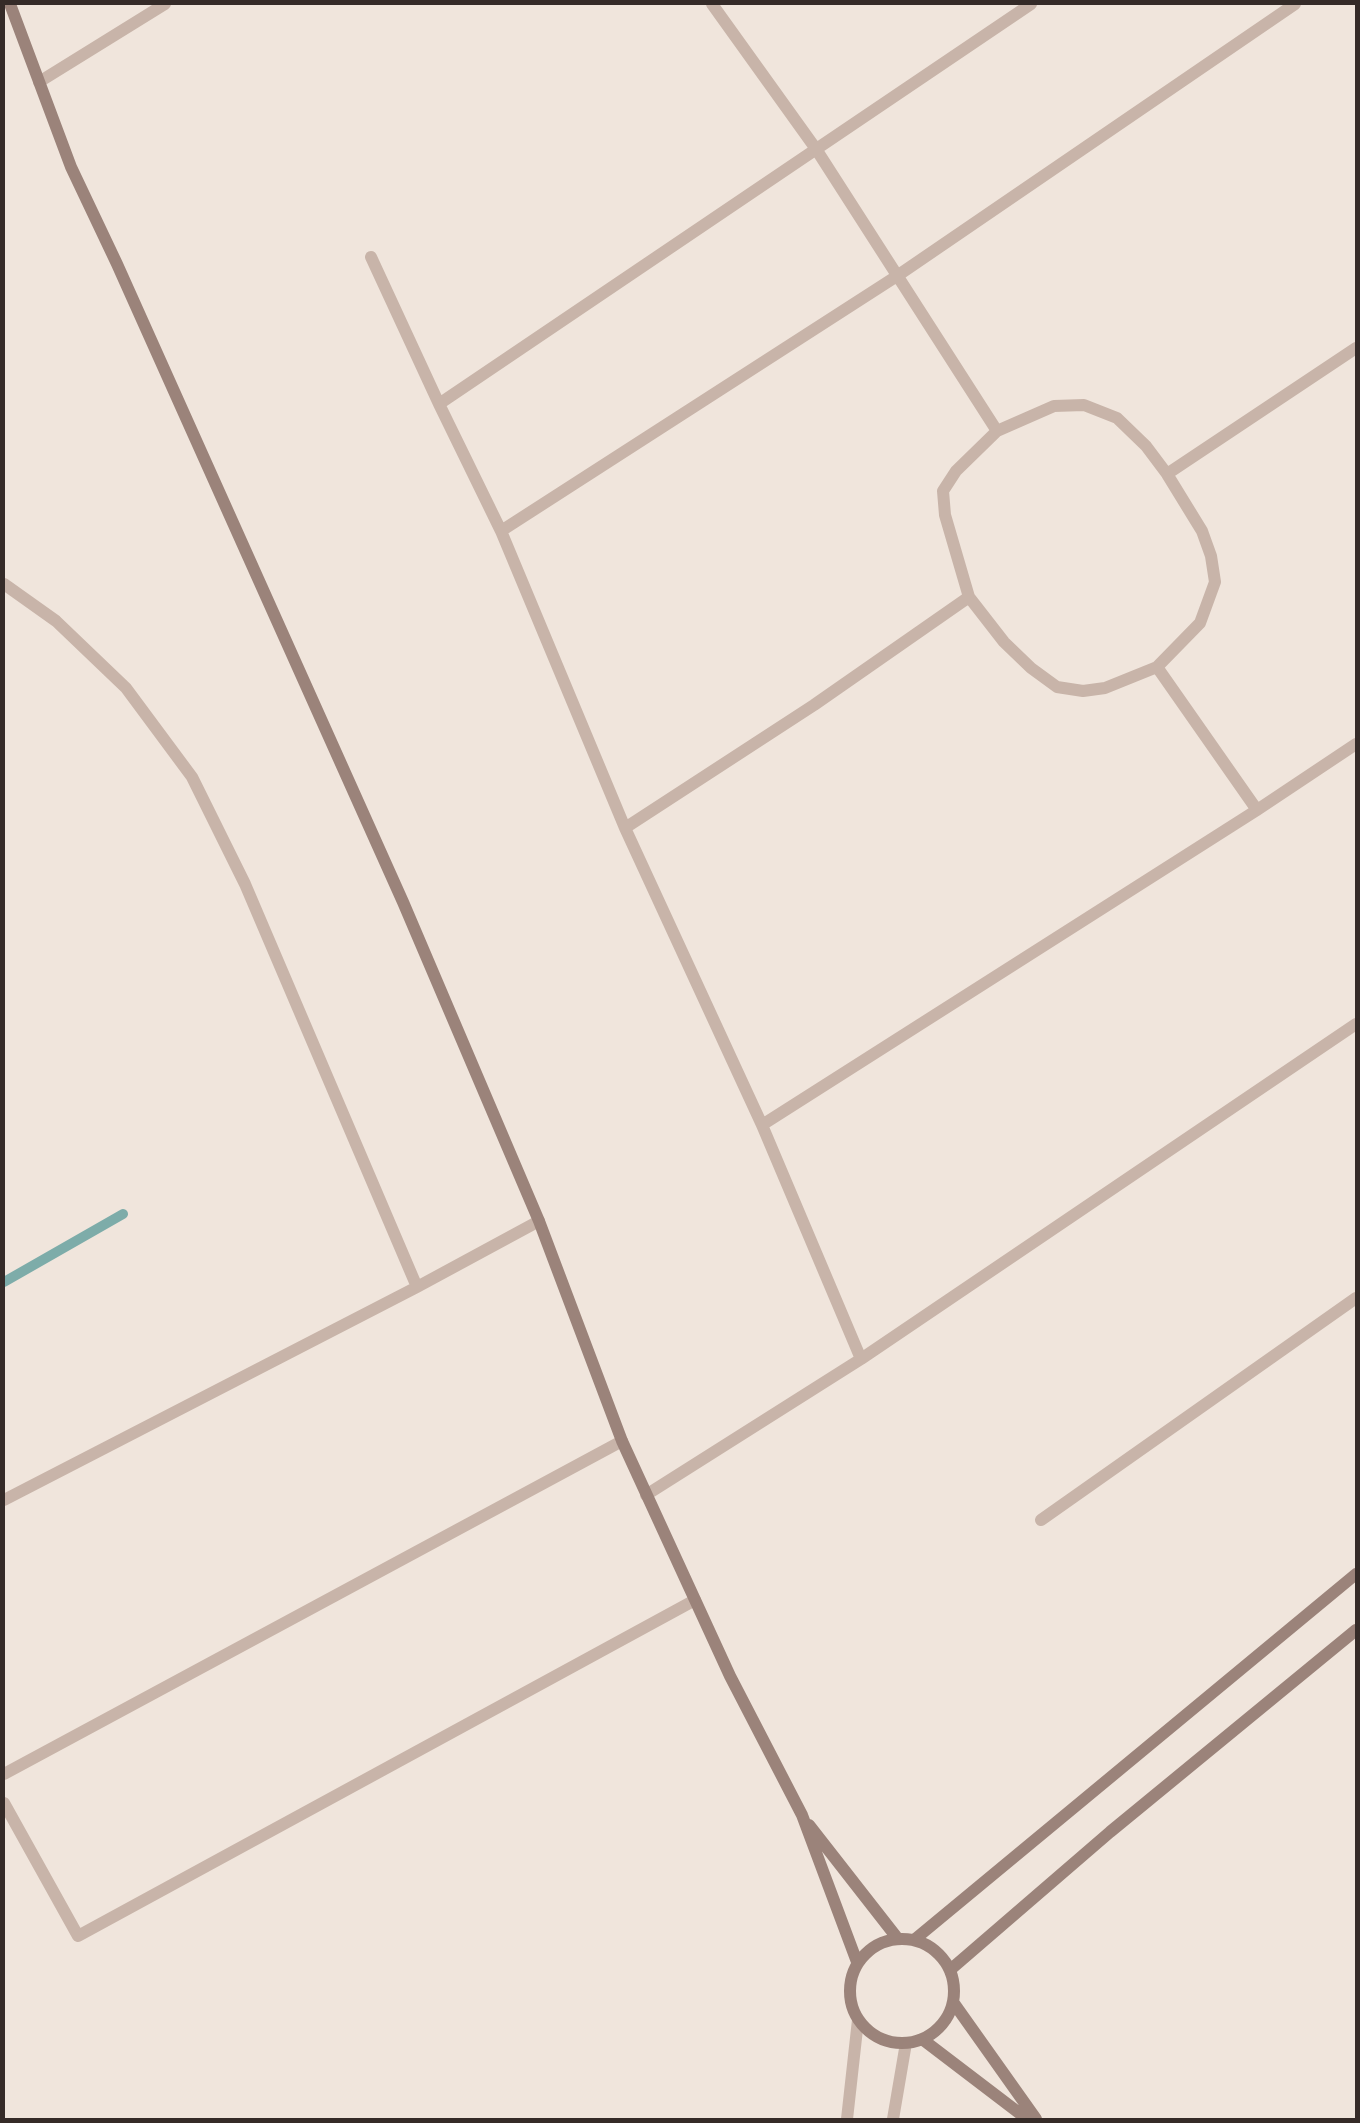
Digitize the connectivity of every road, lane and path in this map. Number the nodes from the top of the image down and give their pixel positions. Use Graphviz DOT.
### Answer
graph roads {
  1 [pos="10,4"];
  2 [pos="165,4"];
  3 [pos="712,4"];
  4 [pos="1031,4"];
  5 [pos="1295,4"];
  6 [pos="39,82"];
  7 [pos="816,149"];
  8 [pos="371,257"];
  9 [pos="897,276"];
  10 [pos="1356,348"];
  11 [pos="439,404"];
  12 [pos="997,431"];
  13 [pos="1167,474"];
  14 [pos="501,531"];
  15 [pos="4,584"];
  16 [pos="969,597"];
  17 [pos="1157,667"];
  18 [pos="1356,744"];
  19 [pos="1257,810"];
  20 [pos="625,828"];
  21 [pos="1356,1024"];
  22 [pos="762,1125"];
  23 [pos="539,1221"];
  24 [pos="417,1287"];
  25 [pos="1356,1298"];
  26 [pos="861,1359"];
  27 [pos="622,1441"];
  28 [pos="646,1495"];
  29 [pos="4,1500"];
  30 [pos="1041,1520"];
  31 [pos="1356,1574"];
  32 [pos="695,1600"];
  33 [pos="1356,1630"];
  34 [pos="4,1774"];
  35 [pos="4,1803"];
  36 [pos="802,1815"];
  37 [pos="898,1939"];
  38 [pos="914,1940"];
  39 [pos="857,1962"];
  40 [pos="950,1970"];
  41 [pos="953,2002"];
  42 [pos="858,2020"];
  43 [pos="922,2040"];
  44 [pos="906,2043"];
  45 [pos="846,2119"];
  46 [pos="893,2119"];
  47 [pos="1027,2119"];
  48 [pos="1036,2119"];
  1 -- 6 [label="main road"];
  2 -- 6 [label="street"];
  3 -- 7 [label="street"];
  4 -- 7 [label="street"];
  5 -- 9 [label="street"];
  6 -- 23 [label="main road"];
  7 -- 9 [label="street"];
  7 -- 11 [label="street"];
  8 -- 11 [label="street"];
  9 -- 12 [label="street"];
  9 -- 14 [label="street"];
  10 -- 13 [label="street"];
  11 -- 14 [label="street"];
  12 -- 13 [label="street"];
  12 -- 16 [label="street"];
  13 -- 17 [label="street"];
  14 -- 20 [label="street"];
  15 -- 24 [label="street"];
  16 -- 17 [label="street"];
  16 -- 20 [label="street"];
  17 -- 19 [label="street"];
  18 -- 19 [label="street"];
  19 -- 22 [label="street"];
  20 -- 22 [label="street"];
  21 -- 26 [label="street"];
  22 -- 26 [label="street"];
  23 -- 24 [label="street"];
  23 -- 27 [label="main road"];
  24 -- 29 [label="street"];
  25 -- 30 [label="street"];
  26 -- 28 [label="street"];
  27 -- 28 [label="main road"];
  27 -- 34 [label="street"];
  28 -- 32 [label="main road"];
  31 -- 38 [label="main road"];
  32 -- 35 [label="street"];
  32 -- 36 [label="main road"];
  33 -- 40 [label="main road"];
  36 -- 37 [label="main road"];
  36 -- 39 [label="main road"];
  37 -- 38 [label="main road"];
  37 -- 39 [label="main road"];
  38 -- 40 [label="main road"];
  39 -- 42 [label="main road"];
  40 -- 41 [label="main road"];
  41 -- 43 [label="main road"];
  41 -- 48 [label="main road"];
  42 -- 44 [label="main road"];
  42 -- 45 [label="street"];
  43 -- 44 [label="main road"];
  43 -- 47 [label="main road"];
  44 -- 46 [label="street"];
}
